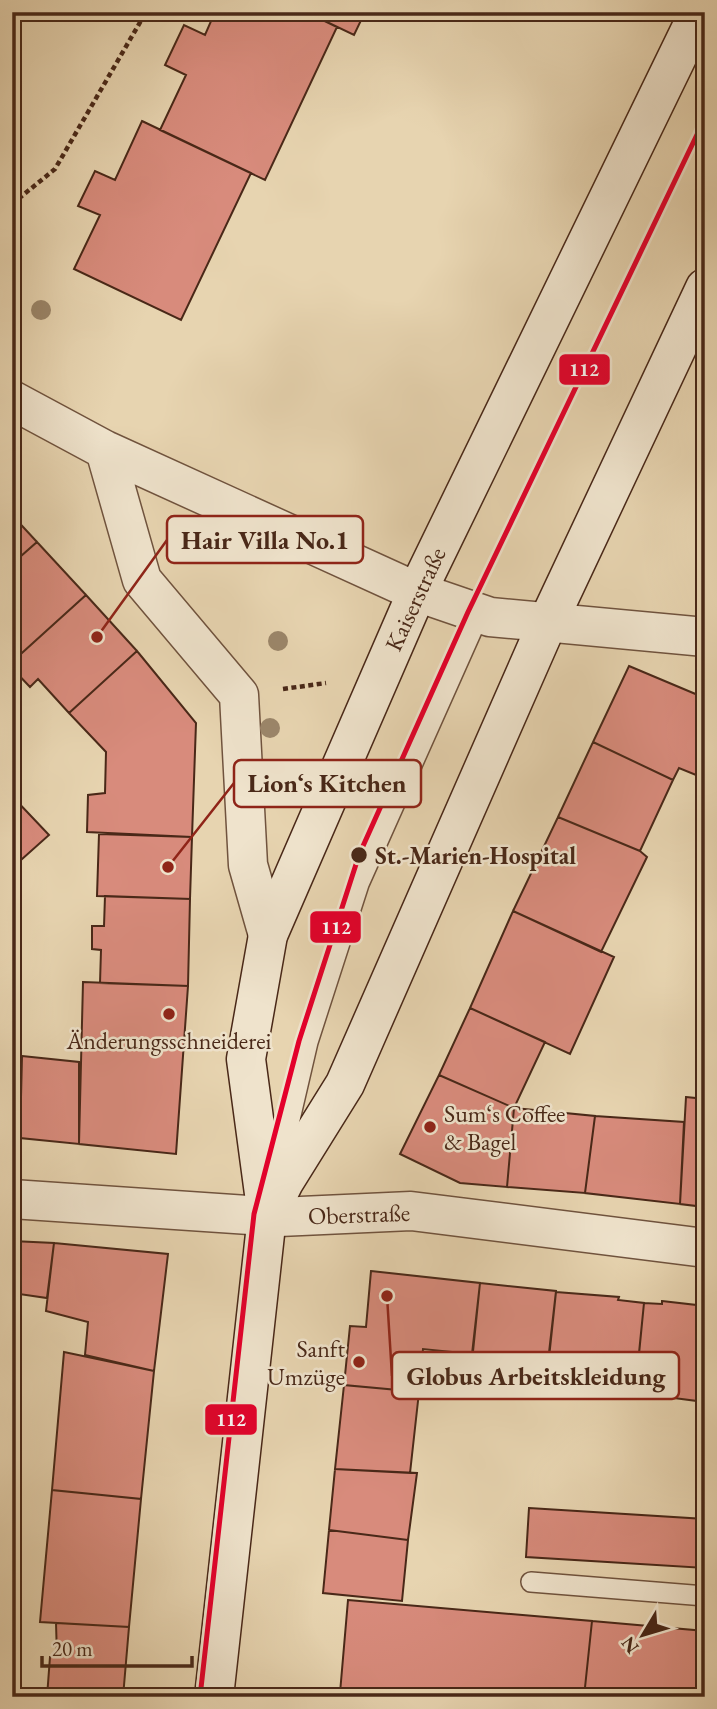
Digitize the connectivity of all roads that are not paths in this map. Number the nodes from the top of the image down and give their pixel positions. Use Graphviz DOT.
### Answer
graph roads {
  1 [pos="699,12"];
  2 [pos="705,288"];
  3 [pos="12,400"];
  4 [pos="105,450"];
  5 [pos="416,592"];
  6 [pos="479,615"];
  7 [pos="547,624"];
  8 [pos="705,637"];
  9 [pos="268,935"];
  10 [pos="12,1199"];
  11 [pos="267,1216"];
  12 [pos="705,1248"];
  13 [pos="531,1582"];
  14 [pos="705,1596"];
  15 [pos="214,1697"];
  1 -- 5 [label="main road, Kaiserstraße"];
  2 -- 7 [label="main road, Kaiserstraße"];
  3 -- 4 [label="main road"];
  4 -- 5 [label="main road"];
  4 -- 9 [label="main road"];
  5 -- 6 [label="main road"];
  5 -- 9 [label="main road, Kaiserstraße"];
  6 -- 7 [label="main road"];
  6 -- 11 [label="lane"];
  7 -- 8 [label="main road"];
  7 -- 11 [label="main road, Kaiserstraße"];
  9 -- 11 [label="main road, Kaiserstraße"];
  10 -- 11 [label="main road, Oberstraße"];
  11 -- 12 [label="main road, Oberstraße"];
  11 -- 15 [label="main road, Kaiserstraße"];
  13 -- 14 [label="lane"];
}
